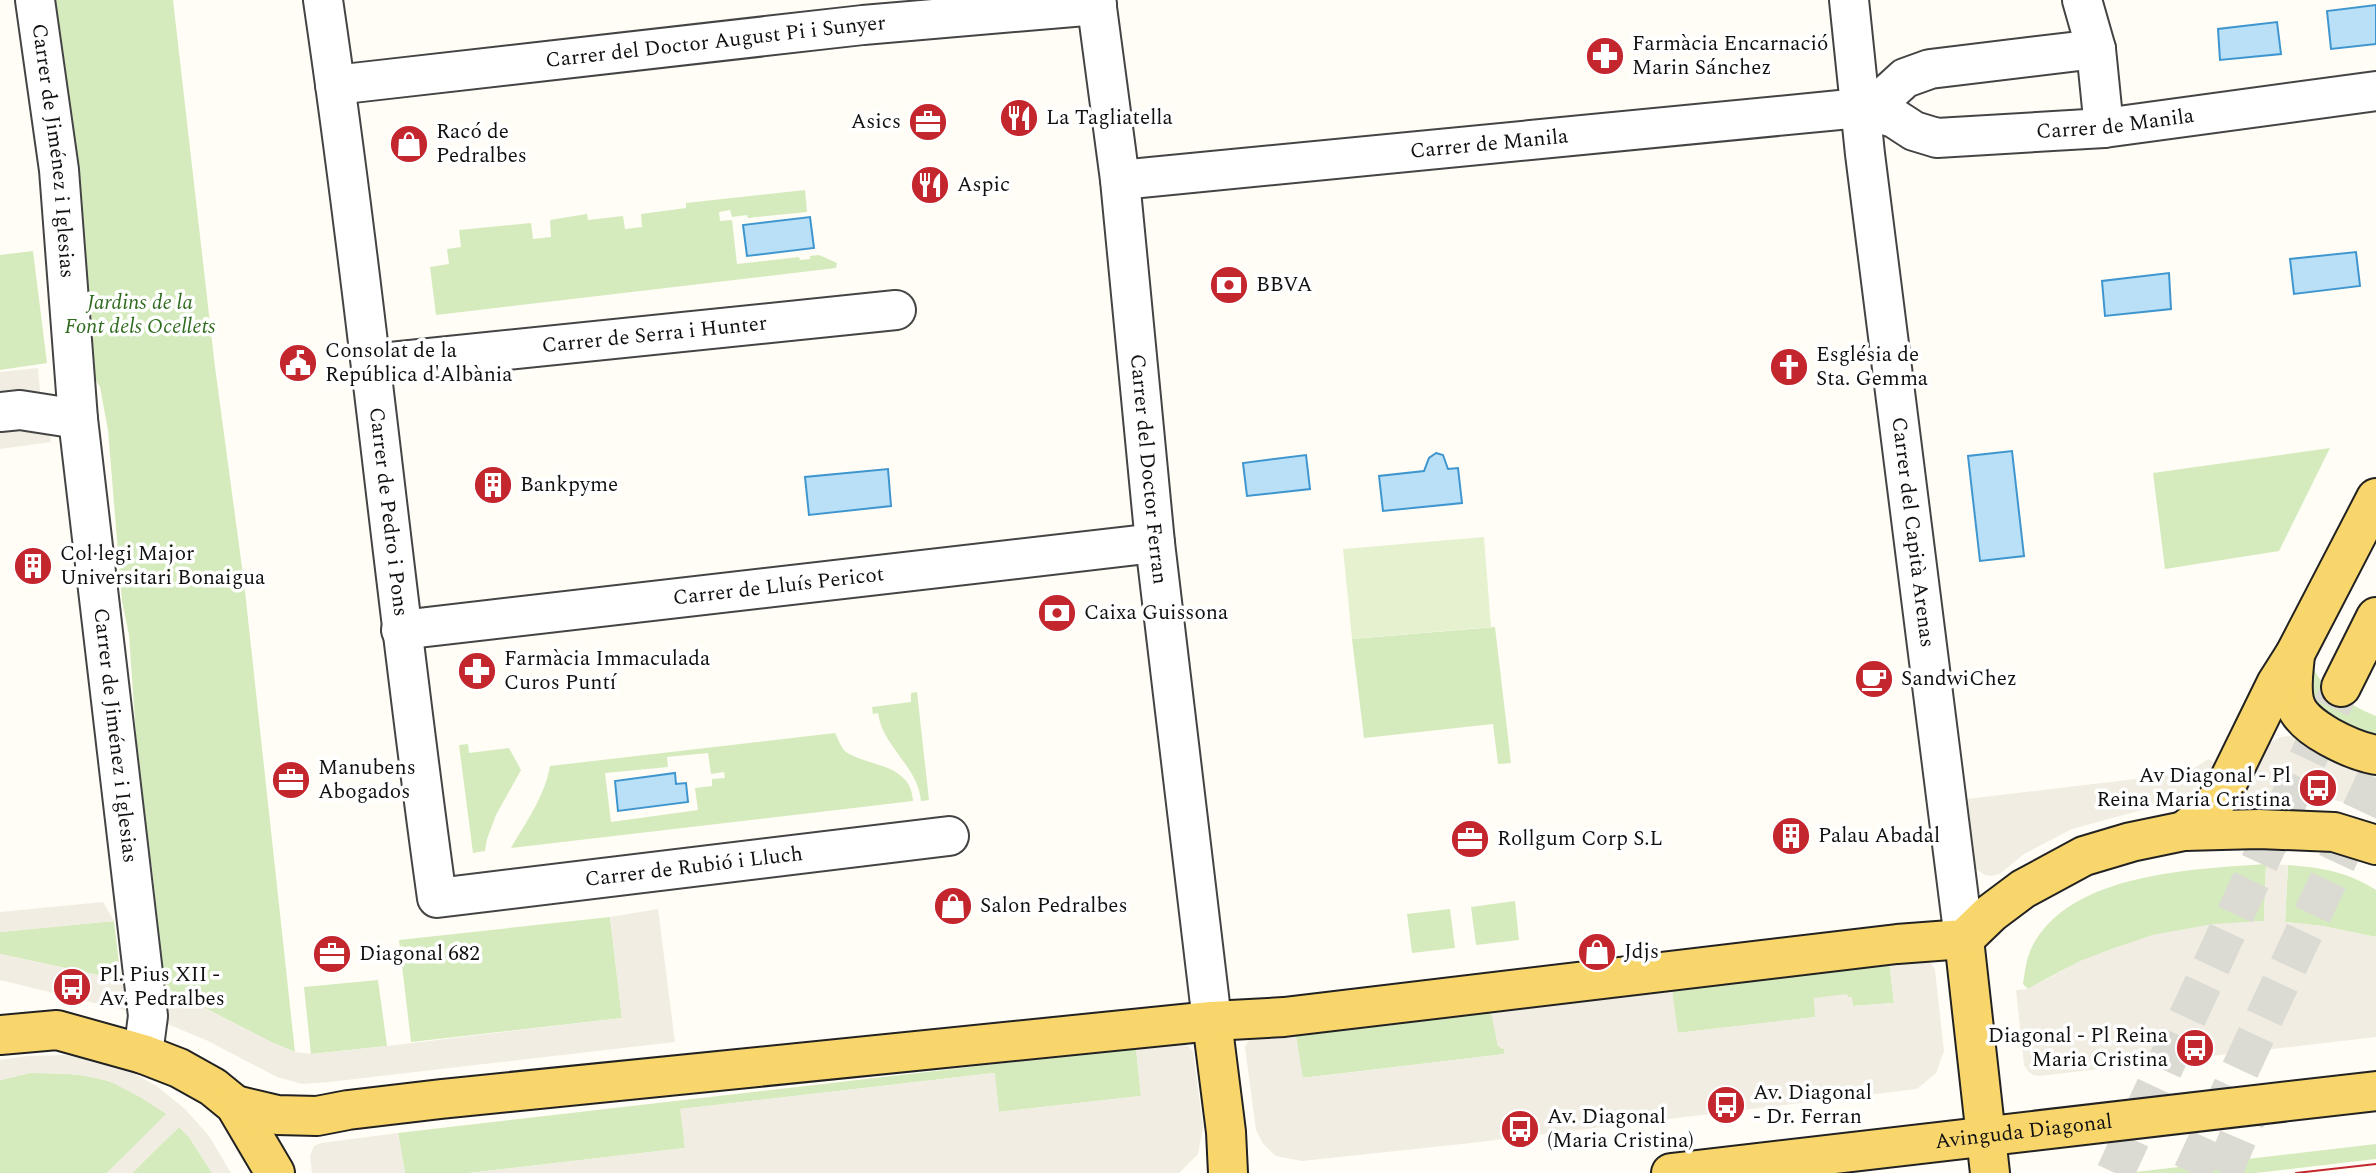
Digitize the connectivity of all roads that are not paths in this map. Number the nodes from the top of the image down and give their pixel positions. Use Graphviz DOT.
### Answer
graph roads {
  1 [pos="36,0"];
  2 [pos="323,0"];
  3 [pos="1849,0"];
  4 [pos="2082,0"];
  5 [pos="1096,2"];
  6 [pos="2096,49"];
  7 [pos="335,85"];
  8 [pos="2376,91"];
  9 [pos="1860,108"];
  10 [pos="2104,128"];
  11 [pos="1120,180"];
  12 [pos="896,310"];
  13 [pos="371,364"];
  14 [pos="10,411"];
  15 [pos="78,419"];
  16 [pos="2376,498"];
  17 [pos="1155,543"];
  18 [pos="2376,617"];
  19 [pos="401,630"];
  20 [pos="2295,654"];
  21 [pos="2341,687"];
  22 [pos="2376,755"];
  23 [pos="2185,831"];
  24 [pos="949,836"];
  25 [pos="2376,845"];
  26 [pos="437,898"];
  27 [pos="1964,939"];
  28 [pos="0,1017"];
  29 [pos="1212,1021"];
  30 [pos="57,1030"];
  31 [pos="0,1035"];
  32 [pos="143,1054"];
  33 [pos="2376,1091"];
  34 [pos="235,1105"];
  35 [pos="1988,1155"];
  36 [pos="275,1173"];
  37 [pos="1228,1173"];
  38 [pos="1671,1173"];
  1 -- 15 [label="street, Carrer de Jiménez i Iglesias"];
  2 -- 7 [label="street, Carrer de Pedro i Pons"];
  3 -- 9 [label="street, Carrer del Capità Arenas"];
  4 -- 6 [label="street"];
  5 -- 7 [label="street, Carrer del Doctor August Pi i Sunyer"];
  5 -- 11 [label="street, Carrer del Doctor Ferran"];
  6 -- 9 [label="street, Carrer de Manila"];
  6 -- 10 [label="street"];
  7 -- 13 [label="street, Carrer de Pedro i Pons"];
  8 -- 10 [label="street, Carrer de Manila"];
  9 -- 10 [label="street, Carrer de Manila"];
  9 -- 11 [label="street, Carrer de Manila"];
  9 -- 27 [label="street, Carrer del Capità Arenas"];
  11 -- 17 [label="street, Carrer del Doctor Ferran"];
  12 -- 13 [label="street, Carrer de Serra i Hunter"];
  13 -- 19 [label="street, Carrer de Pedro i Pons"];
  14 -- 15 [label="street"];
  15 -- 32 [label="street, Carrer de Jiménez i Iglesias"];
  16 -- 20 [label="main road"];
  17 -- 19 [label="street, Carrer de Lluís Pericot"];
  17 -- 29 [label="street, Carrer del Doctor Ferran"];
  18 -- 21 [label="main road"];
  19 -- 26 [label="street, Carrer de Pedro i Pons"];
  20 -- 22 [label="main road"];
  20 -- 23 [label="main road"];
  23 -- 25 [label="main road"];
  23 -- 27 [label="main road"];
  24 -- 26 [label="street, Carrer de Rubió i Lluch"];
  27 -- 29 [label="main road"];
  27 -- 35 [label="main road"];
  28 -- 30 [label="street"];
  29 -- 34 [label="main road"];
  29 -- 37 [label="main road"];
  30 -- 31 [label="main road"];
  30 -- 32 [label="main road"];
  32 -- 34 [label="main road"];
  33 -- 35 [label="main road, Avinguda Diagonal"];
  34 -- 36 [label="main road"];
  35 -- 38 [label="main road, Avinguda Diagonal"];
}
